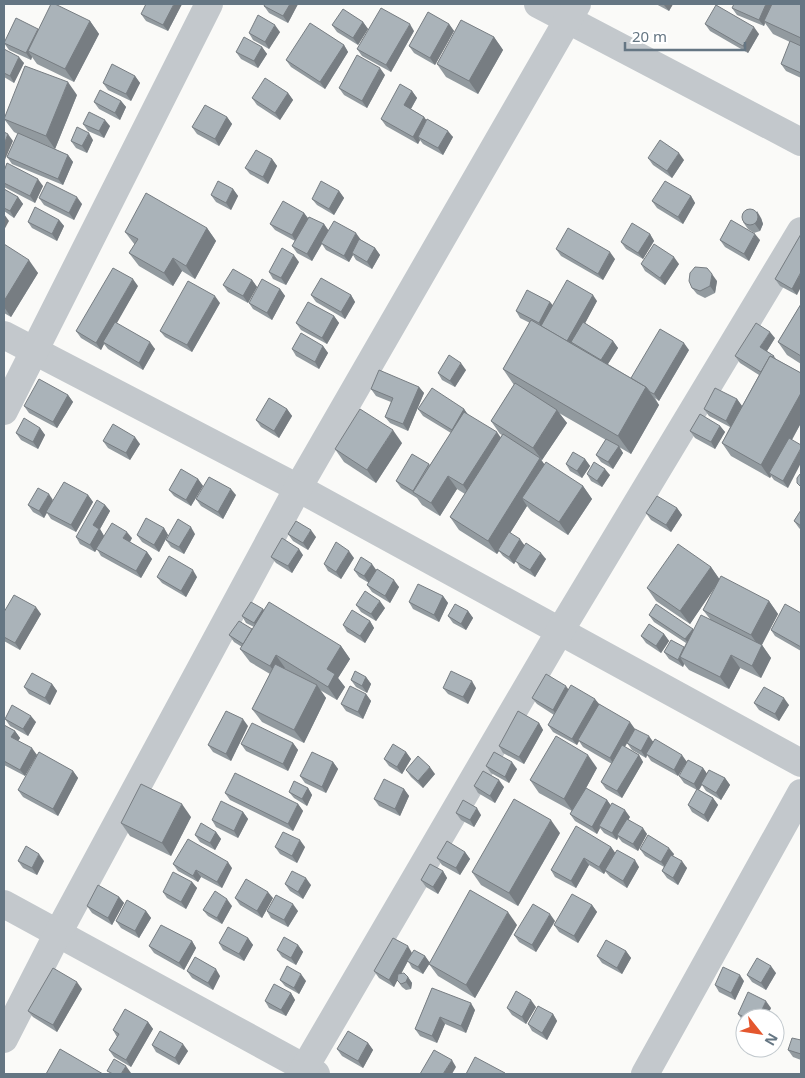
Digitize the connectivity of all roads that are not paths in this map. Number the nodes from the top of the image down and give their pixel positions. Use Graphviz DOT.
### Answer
graph roads {
  1 [pos="209,4"];
  2 [pos="538,4"];
  3 [pos="573,12"];
  4 [pos="801,142"];
  5 [pos="801,231"];
  6 [pos="4,335"];
  7 [pos="34,352"];
  8 [pos="4,411"];
  9 [pos="298,488"];
  10 [pos="560,631"];
  11 [pos="801,763"];
  12 [pos="801,793"];
  13 [pos="4,904"];
  14 [pos="58,933"];
  15 [pos="4,1039"];
  16 [pos="307,1072"];
  17 [pos="645,1074"];
  1 -- 7 [label="street"];
  2 -- 3 [label="street"];
  3 -- 4 [label="street"];
  3 -- 9 [label="street"];
  5 -- 10 [label="street"];
  6 -- 7 [label="street"];
  7 -- 8 [label="street"];
  7 -- 9 [label="street"];
  9 -- 10 [label="street"];
  9 -- 14 [label="street"];
  10 -- 11 [label="street"];
  10 -- 16 [label="street"];
  12 -- 17 [label="street"];
  13 -- 14 [label="street"];
  14 -- 15 [label="street"];
  14 -- 16 [label="street"];
}
